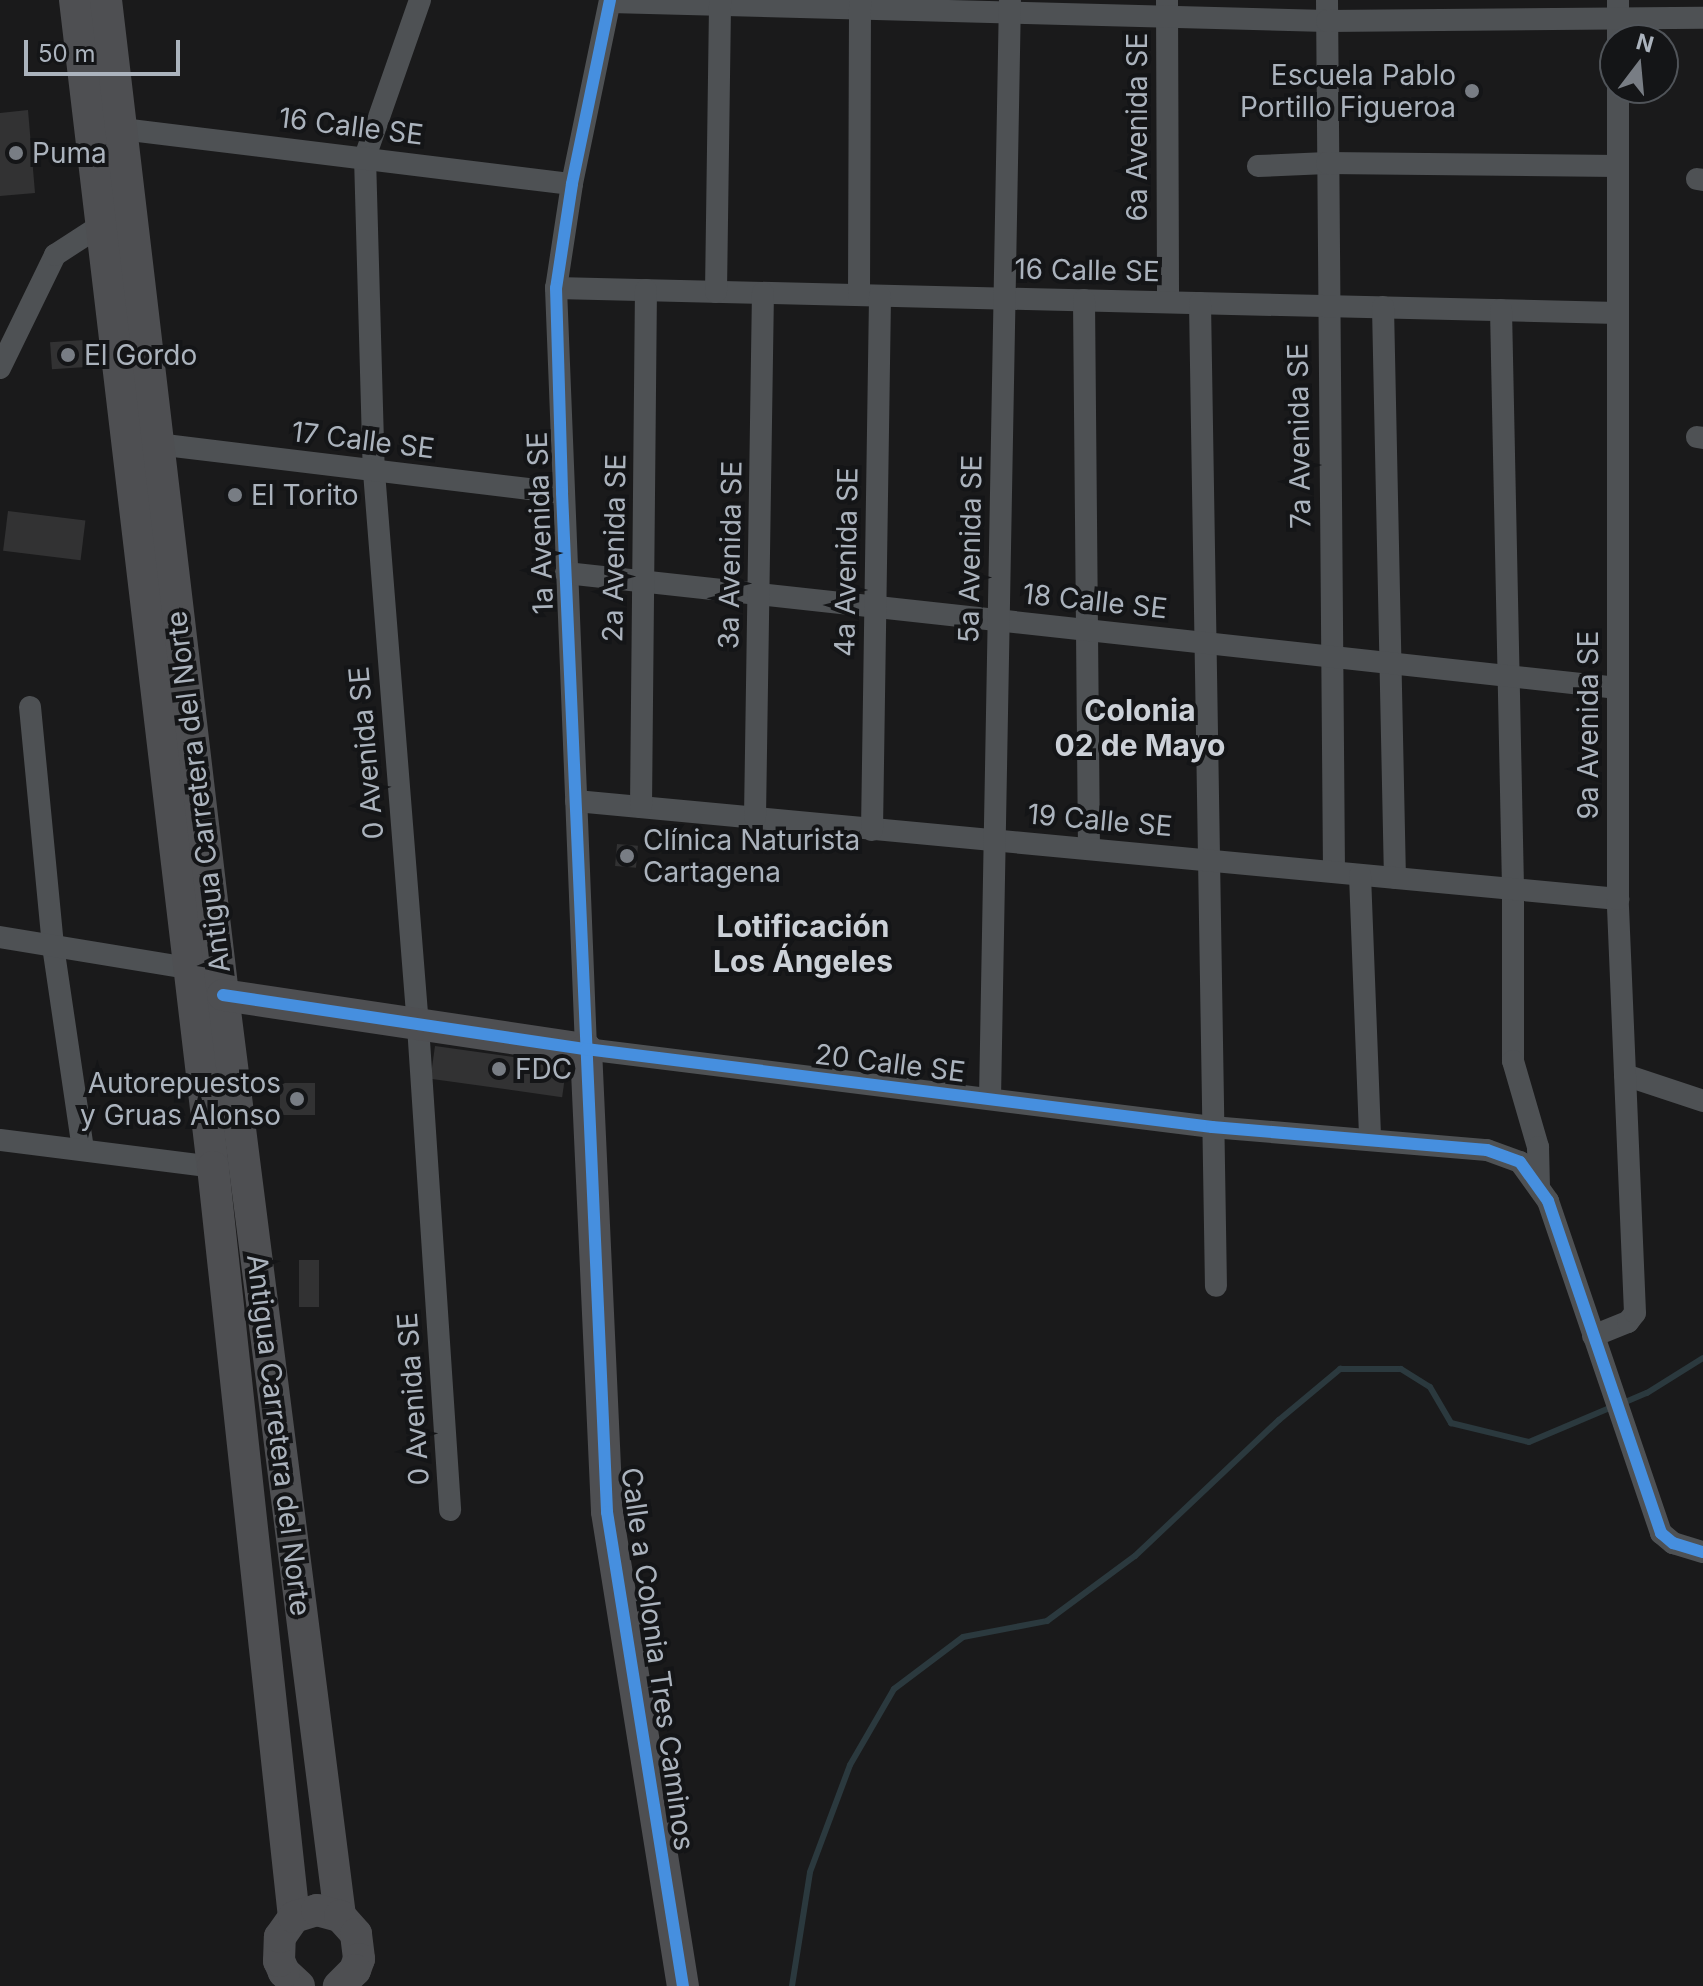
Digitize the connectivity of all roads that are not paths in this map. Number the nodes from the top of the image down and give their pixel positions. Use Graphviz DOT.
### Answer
graph roads {
  1 [pos="75,0"];
  2 [pos="106,0"];
  3 [pos="420,0"];
  4 [pos="610,1"];
  5 [pos="720,3"];
  6 [pos="860,5"];
  7 [pos="1010,8"];
  8 [pos="1167,9"];
  9 [pos="1327,10"];
  10 [pos="1462,10"];
  11 [pos="1703,18"];
  12 [pos="1618,19"];
  13 [pos="1618,104"];
  14 [pos="122,129"];
  15 [pos="365,157"];
  16 [pos="1327,163"];
  17 [pos="1258,166"];
  18 [pos="1618,166"];
  19 [pos="572,184"];
  20 [pos="103,224"];
  21 [pos="556,288"];
  22 [pos="646,290"];
  23 [pos="716,292"];
  24 [pos="763,293"];
  25 [pos="870,295"];
  26 [pos="1005,298"];
  27 [pos="1084,300"];
  28 [pos="1168,302"];
  29 [pos="1200,303"];
  30 [pos="1328,306"];
  31 [pos="1383,307"];
  32 [pos="1501,310"];
  33 [pos="1618,313"];
  34 [pos="0,368"];
  35 [pos="157,444"];
  36 [pos="374,472"];
  37 [pos="562,493"];
  38 [pos="566,573"];
  39 [pos="644,581"];
  40 [pos="760,594"];
  41 [pos="874,606"];
  42 [pos="999,620"];
  43 [pos="1087,630"];
  44 [pos="1206,643"];
  45 [pos="1332,656"];
  46 [pos="1389,663"];
  47 [pos="1506,676"];
  48 [pos="1618,688"];
  49 [pos="30,707"];
  50 [pos="576,801"];
  51 [pos="641,807"];
  52 [pos="755,817"];
  53 [pos="872,830"];
  54 [pos="995,840"];
  55 [pos="1089,849"];
  56 [pos="1210,861"];
  57 [pos="1334,872"];
  58 [pos="1360,875"];
  59 [pos="1395,878"];
  60 [pos="1513,889"];
  61 [pos="1618,899"];
  62 [pos="0,937"];
  63 [pos="53,946"];
  64 [pos="188,968"];
  65 [pos="223,995"];
  66 [pos="418,1026"];
  67 [pos="586,1049"];
  68 [pos="1625,1075"];
  69 [pos="990,1099"];
  70 [pos="1703,1101"];
  71 [pos="1212,1127"];
  72 [pos="0,1140"];
  73 [pos="1370,1140"];
  74 [pos="83,1150"];
  75 [pos="213,1167"];
  76 [pos="1539,1188"];
  77 [pos="1216,1286"];
  78 [pos="1593,1336"];
  79 [pos="450,1510"];
  80 [pos="1703,1552"];
  81 [pos="340,1916"];
  82 [pos="294,1917"];
  83 [pos="344,1984"];
  84 [pos="299,1986"];
  85 [pos="683,1986"];
  1 -- 20 [label="main road, Antigua Carretera del Norte"];
  2 -- 14 [label="main road, Antigua Carretera del Norte"];
  3 -- 15 [label="street, 0 Avenida SE"];
  4 -- 5 [label="street"];
  4 -- 19 [label="street, 1a Avenida SE"];
  5 -- 6 [label="street"];
  5 -- 23 [label="street"];
  6 -- 7 [label="street"];
  6 -- 25 [label="street, 4a Avenida SE"];
  7 -- 8 [label="street"];
  7 -- 26 [label="street, 5a Avenida SE"];
  8 -- 9 [label="street"];
  8 -- 28 [label="street, 6a Avenida SE"];
  9 -- 10 [label="street"];
  9 -- 16 [label="street, 7a Avenida SE"];
  10 -- 12 [label="street"];
  11 -- 12 [label="street"];
  13 -- 18 [label="street, 9a Avenida SE"];
  14 -- 15 [label="street, 16 Calle SE"];
  14 -- 35 [label="main road, Antigua Carretera del Norte"];
  15 -- 19 [label="street, 16 Calle SE"];
  15 -- 36 [label="street, 0 Avenida SE"];
  16 -- 17 [label="street"];
  16 -- 18 [label="street"];
  16 -- 30 [label="street, 7a Avenida SE"];
  18 -- 33 [label="street, 9a Avenida SE"];
  19 -- 21 [label="street, 1a Avenida SE"];
  20 -- 34 [label="street"];
  20 -- 64 [label="main road, Antigua Carretera del Norte"];
  21 -- 22 [label="street, 16 Calle SE"];
  21 -- 37 [label="street, 1a Avenida SE"];
  22 -- 23 [label="street, 16 Calle SE"];
  22 -- 39 [label="street, 2a Avenida SE"];
  23 -- 24 [label="street, 16 Calle SE"];
  24 -- 25 [label="street, 16 Calle SE"];
  24 -- 40 [label="street, 3a Avenida SE"];
  25 -- 26 [label="street, 16 Calle SE"];
  25 -- 41 [label="street, 4a Avenida SE"];
  26 -- 27 [label="street, 16 Calle SE"];
  26 -- 42 [label="street, 5a Avenida SE"];
  27 -- 28 [label="street, 16 Calle SE"];
  27 -- 43 [label="street"];
  28 -- 29 [label="street, 16 Calle SE"];
  29 -- 30 [label="street, 16 Calle SE"];
  29 -- 44 [label="street"];
  30 -- 31 [label="street, 16 Calle SE"];
  30 -- 45 [label="street, 7a Avenida SE"];
  31 -- 32 [label="street, 16 Calle SE"];
  31 -- 46 [label="street"];
  32 -- 33 [label="street, 16 Calle SE"];
  32 -- 47 [label="street"];
  33 -- 48 [label="street, 9a Avenida SE"];
  35 -- 36 [label="street, 17 Calle SE"];
  35 -- 65 [label="main road, Antigua Carretera del Norte"];
  36 -- 37 [label="street, 17 Calle SE"];
  36 -- 66 [label="street, 0 Avenida SE"];
  37 -- 38 [label="street, 1a Avenida SE"];
  38 -- 39 [label="street, 18 Calle SE"];
  38 -- 50 [label="street, 1a Avenida SE"];
  39 -- 40 [label="street, 18 Calle SE"];
  39 -- 51 [label="street, 2a Avenida SE"];
  40 -- 41 [label="street, 18 Calle SE"];
  40 -- 52 [label="street, 3a Avenida SE"];
  41 -- 42 [label="street, 18 Calle SE"];
  41 -- 53 [label="street, 4a Avenida SE"];
  42 -- 43 [label="street, 18 Calle SE"];
  42 -- 54 [label="street, 5a Avenida SE"];
  43 -- 44 [label="street, 18 Calle SE"];
  43 -- 55 [label="street"];
  44 -- 45 [label="street, 18 Calle SE"];
  44 -- 56 [label="street"];
  45 -- 46 [label="street, 18 Calle SE"];
  45 -- 57 [label="street, 7a Avenida SE"];
  46 -- 47 [label="street, 18 Calle SE"];
  46 -- 59 [label="street"];
  47 -- 48 [label="street, 18 Calle SE"];
  47 -- 60 [label="street"];
  48 -- 61 [label="street, 9a Avenida SE"];
  49 -- 63 [label="street"];
  50 -- 51 [label="street, 19 Calle SE"];
  50 -- 67 [label="street, 1a Avenida SE"];
  51 -- 52 [label="street, 19 Calle SE"];
  52 -- 53 [label="street, 19 Calle SE"];
  53 -- 54 [label="street, 19 Calle SE"];
  54 -- 55 [label="street, 19 Calle SE"];
  54 -- 69 [label="street, 5a Avenida SE"];
  55 -- 56 [label="street, 19 Calle SE"];
  56 -- 57 [label="street, 19 Calle SE"];
  56 -- 71 [label="street"];
  57 -- 58 [label="street, 19 Calle SE"];
  58 -- 59 [label="street, 19 Calle SE"];
  58 -- 73 [label="street"];
  59 -- 60 [label="street, 19 Calle SE"];
  60 -- 61 [label="street, 19 Calle SE"];
  60 -- 76 [label="street"];
  61 -- 68 [label="street, 9a Avenida SE"];
  62 -- 63 [label="street"];
  63 -- 64 [label="street"];
  63 -- 74 [label="street"];
  64 -- 75 [label="main road, Antigua Carretera del Norte"];
  65 -- 66 [label="main road, 20 Calle SE"];
  65 -- 81 [label="main road, Antigua Carretera del Norte"];
  66 -- 67 [label="main road, 20 Calle SE"];
  66 -- 79 [label="street, 0 Avenida SE"];
  67 -- 69 [label="street, 20 Calle SE"];
  67 -- 85 [label="main road, Calle a Colonia Tres Caminos"];
  68 -- 70 [label="street"];
  68 -- 78 [label="street, 9a Avenida SE"];
  69 -- 71 [label="street, 20 Calle SE"];
  71 -- 73 [label="street, 20 Calle SE"];
  71 -- 77 [label="street"];
  72 -- 74 [label="street"];
  73 -- 76 [label="street, 20 Calle SE"];
  74 -- 75 [label="street"];
  75 -- 82 [label="main road, Antigua Carretera del Norte"];
  76 -- 78 [label="street"];
  78 -- 80 [label="street"];
  81 -- 82 [label="main road"];
  81 -- 83 [label="main road"];
  82 -- 84 [label="main road"];
}
